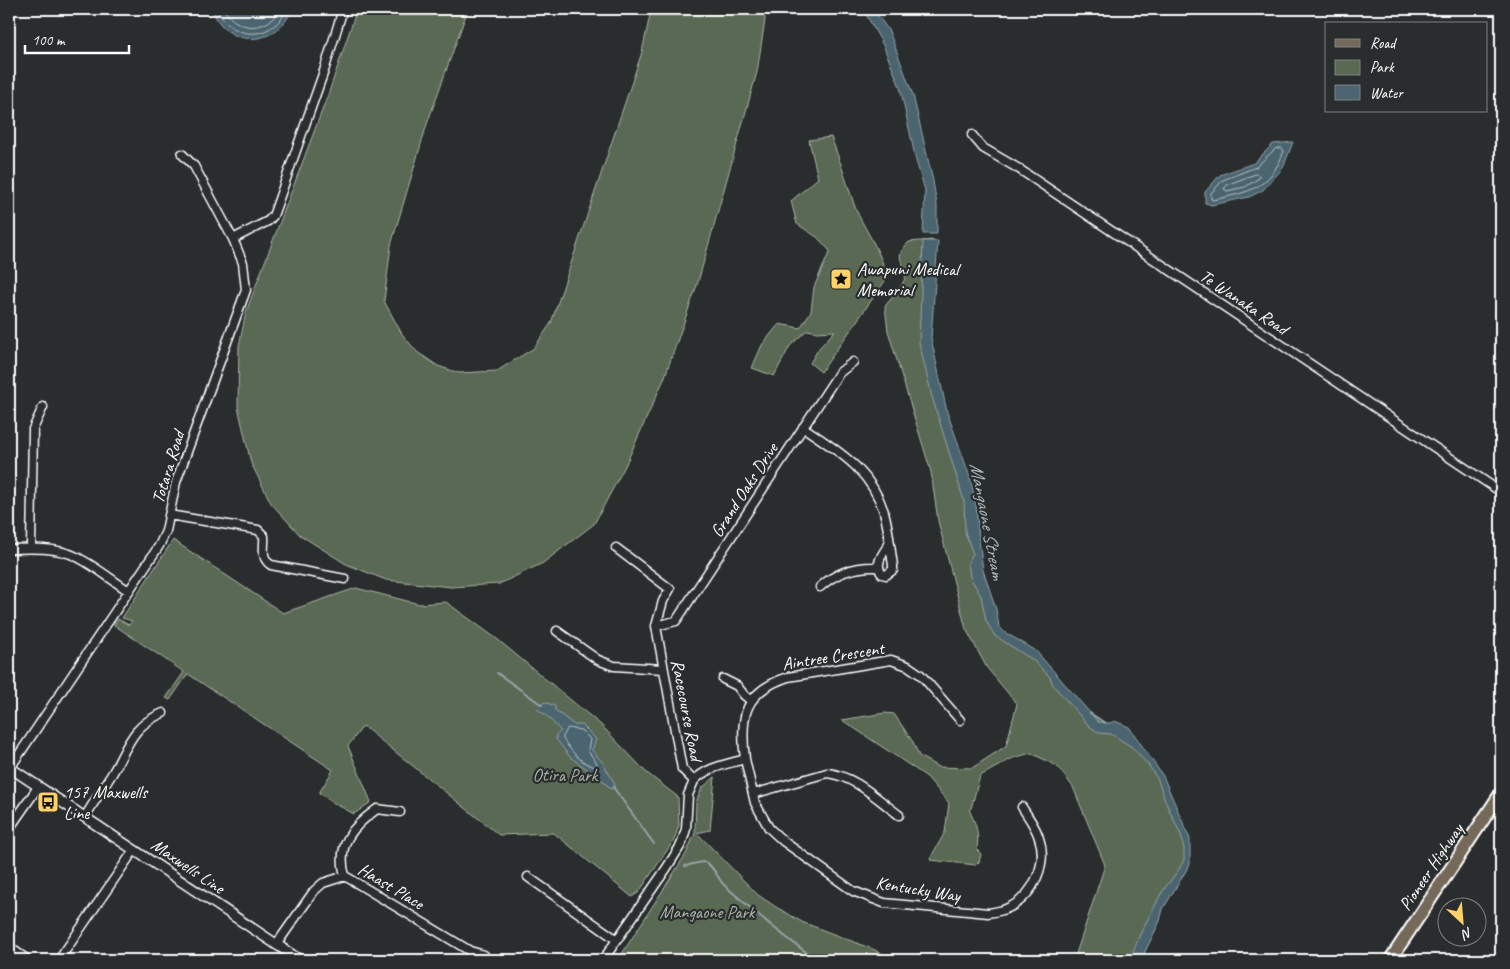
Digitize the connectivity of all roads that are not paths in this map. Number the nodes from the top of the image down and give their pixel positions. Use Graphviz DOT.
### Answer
graph roads {
  1 [pos="343,9"];
  2 [pos="972,135"];
  3 [pos="182,154"];
  4 [pos="233,239"];
  5 [pos="853,362"];
  6 [pos="43,407"];
  7 [pos="803,427"];
  8 [pos="1501,492"];
  9 [pos="169,515"];
  10 [pos="889,544"];
  11 [pos="31,548"];
  12 [pos="616,548"];
  13 [pos="9,549"];
  14 [pos="878,567"];
  15 [pos="345,579"];
  16 [pos="820,587"];
  17 [pos="129,591"];
  18 [pos="656,626"];
  19 [pos="557,630"];
  20 [pos="663,669"];
  21 [pos="723,678"];
  22 [pos="752,701"];
  23 [pos="163,714"];
  24 [pos="960,720"];
  25 [pos="745,759"];
  26 [pos="10,768"];
  27 [pos="694,781"];
  28 [pos="38,787"];
  29 [pos="1501,793"];
  30 [pos="753,794"];
  31 [pos="1022,807"];
  32 [pos="400,812"];
  33 [pos="899,815"];
  34 [pos="84,816"];
  35 [pos="9,829"];
  36 [pos="134,850"];
  37 [pos="345,876"];
  38 [pos="528,877"];
  39 [pos="617,940"];
  40 [pos="276,945"];
  41 [pos="9,947"];
  42 [pos="484,955"];
  43 [pos="28,960"];
  44 [pos="59,960"];
  45 [pos="300,960"];
  46 [pos="603,960"];
  47 [pos="1390,960"];
  1 -- 4 [label="street"];
  2 -- 8 [label="street, Te Wanaka Road"];
  3 -- 4 [label="street, Totara Road"];
  4 -- 9 [label="street, Totara Road"];
  5 -- 7 [label="street, Grand Oaks Drive"];
  6 -- 11 [label="street"];
  7 -- 10 [label="street"];
  7 -- 18 [label="street, Grand Oaks Drive"];
  9 -- 15 [label="street"];
  9 -- 17 [label="street, Totara Road"];
  10 -- 14 [label="street"];
  10 -- 14 [label="street"];
  11 -- 13 [label="street"];
  11 -- 17 [label="street"];
  12 -- 18 [label="street, Racecourse Road"];
  14 -- 16 [label="street"];
  17 -- 26 [label="street, Totara Road"];
  18 -- 20 [label="street, Racecourse Road"];
  19 -- 20 [label="street"];
  20 -- 27 [label="street, Racecourse Road"];
  21 -- 22 [label="street"];
  22 -- 24 [label="street, Aintree Crescent"];
  22 -- 25 [label="street, Aintree Crescent"];
  23 -- 34 [label="street"];
  25 -- 27 [label="street"];
  25 -- 30 [label="street, Kentucky Way"];
  26 -- 28 [label="street, Maxwells Line"];
  27 -- 39 [label="street, Racecourse Road"];
  28 -- 34 [label="street, Maxwells Line"];
  28 -- 35 [label="street"];
  29 -- 47 [label="main road, Pioneer Highway"];
  30 -- 31 [label="street, Kentucky Way"];
  30 -- 33 [label="street"];
  32 -- 37 [label="street"];
  34 -- 36 [label="street, Maxwells Line"];
  36 -- 40 [label="street, Maxwells Line"];
  36 -- 44 [label="street"];
  37 -- 40 [label="street, Haast Place"];
  37 -- 42 [label="street, Haast Place"];
  38 -- 39 [label="street"];
  39 -- 46 [label="street, Racecourse Road"];
  40 -- 45 [label="street, Maxwells Line"];
  41 -- 43 [label="street"];
}
